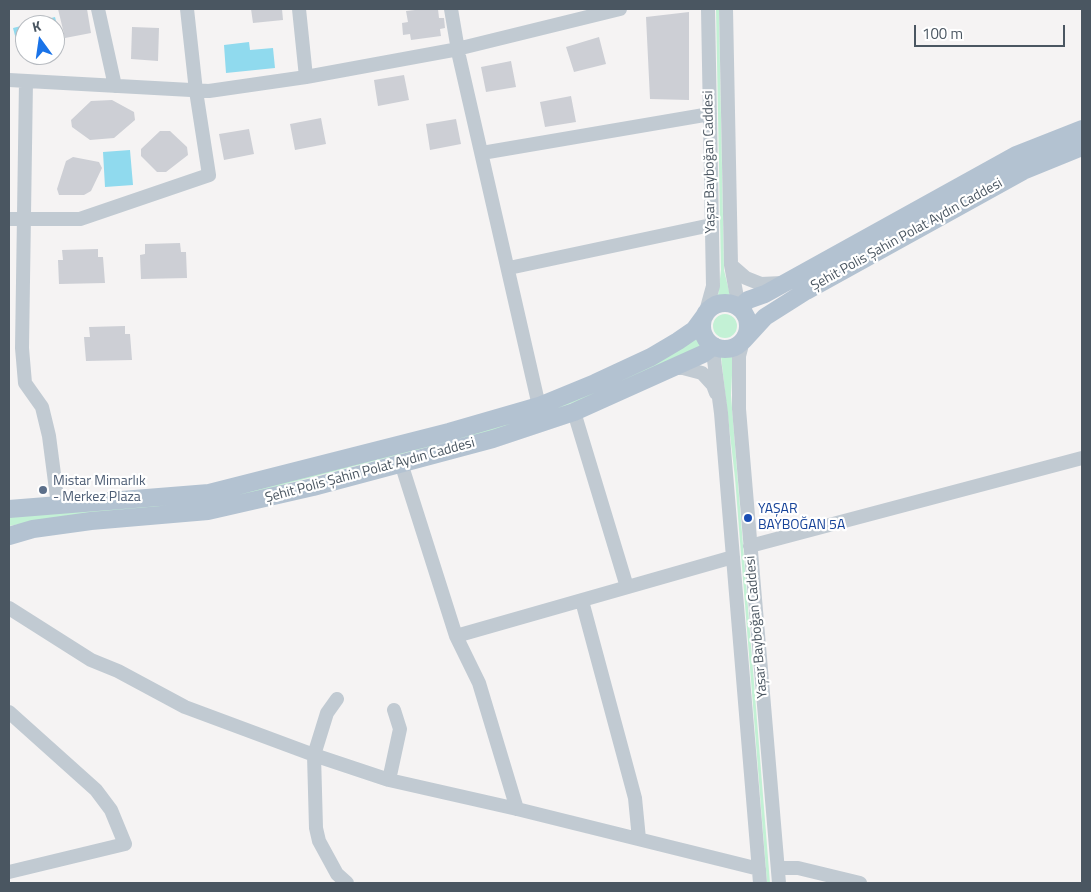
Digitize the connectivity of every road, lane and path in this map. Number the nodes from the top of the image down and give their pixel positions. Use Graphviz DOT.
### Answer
graph roads {
  1 [pos="98,9"];
  2 [pos="187,9"];
  3 [pos="299,9"];
  4 [pos="451,9"];
  5 [pos="620,9"];
  6 [pos="708,9"];
  7 [pos="726,9"];
  8 [pos="458,49"];
  9 [pos="306,77"];
  10 [pos="9,80"];
  11 [pos="26,81"];
  12 [pos="115,86"];
  13 [pos="196,91"];
  14 [pos="710,114"];
  15 [pos="1082,129"];
  16 [pos="1082,146"];
  17 [pos="482,153"];
  18 [pos="9,219"];
  19 [pos="24,220"];
  20 [pos="712,225"];
  21 [pos="731,266"];
  22 [pos="509,268"];
  23 [pos="786,282"];
  24 [pos="739,308"];
  25 [pos="705,315"];
  26 [pos="743,341"];
  27 [pos="714,346"];
  28 [pos="668,369"];
  29 [pos="539,406"];
  30 [pos="574,412"];
  31 [pos="721,413"];
  32 [pos="1082,458"];
  33 [pos="401,464"];
  34 [pos="58,505"];
  35 [pos="14,507"];
  36 [pos="9,537"];
  37 [pos="750,546"];
  38 [pos="733,557"];
  39 [pos="627,587"];
  40 [pos="582,601"];
  41 [pos="9,608"];
  42 [pos="456,636"];
  43 [pos="337,700"];
  44 [pos="394,710"];
  45 [pos="9,712"];
  46 [pos="314,755"];
  47 [pos="389,780"];
  48 [pos="517,809"];
  49 [pos="639,839"];
  50 [pos="778,868"];
  51 [pos="759,869"];
  52 [pos="9,872"];
  53 [pos="347,883"];
  54 [pos="760,883"];
  55 [pos="779,883"];
  56 [pos="860,883"];
  1 -- 12 [label="street"];
  2 -- 13 [label="street"];
  3 -- 9 [label="street"];
  4 -- 8 [label="street"];
  5 -- 8 [label="street"];
  6 -- 14 [label="street, Yaşar Bayboğan Caddesi"];
  7 -- 21 [label="street, Yaşar Bayboğan Caddesi"];
  8 -- 9 [label="street"];
  8 -- 17 [label="street"];
  9 -- 13 [label="street"];
  10 -- 11 [label="street"];
  11 -- 12 [label="street"];
  11 -- 19 [label="street"];
  12 -- 13 [label="street"];
  13 -- 19 [label="street"];
  14 -- 17 [label="street"];
  14 -- 20 [label="street, Yaşar Bayboğan Caddesi"];
  15 -- 23 [label="main road, Şehit Polis Şahin Polat Aydın Caddesi"];
  16 -- 26 [label="main road, Şehit Polis Şahin Polat Aydın Caddesi"];
  17 -- 22 [label="street"];
  18 -- 19 [label="street"];
  19 -- 34 [label="street"];
  20 -- 22 [label="street"];
  20 -- 25 [label="street, Yaşar Bayboğan Caddesi"];
  21 -- 23 [label="street"];
  21 -- 24 [label="street, Yaşar Bayboğan Caddesi"];
  22 -- 29 [label="street"];
  23 -- 24 [label="main road, Şehit Polis Şahin Polat Aydın Caddesi"];
  24 -- 25 [label="main road"];
  24 -- 26 [label="main road"];
  25 -- 27 [label="main road"];
  25 -- 29 [label="main road, Şehit Polis Şahin Polat Aydın Caddesi"];
  26 -- 27 [label="main road"];
  26 -- 37 [label="street, Yaşar Bayboğan Caddesi"];
  27 -- 28 [label="main road, Şehit Polis Şahin Polat Aydın Caddesi"];
  27 -- 31 [label="street, Yaşar Bayboğan Caddesi"];
  28 -- 30 [label="main road, Şehit Polis Şahin Polat Aydın Caddesi"];
  28 -- 31 [label="street"];
  29 -- 34 [label="main road, Şehit Polis Şahin Polat Aydın Caddesi"];
  30 -- 33 [label="main road, Şehit Polis Şahin Polat Aydın Caddesi"];
  30 -- 39 [label="street"];
  31 -- 38 [label="street, Yaşar Bayboğan Caddesi"];
  32 -- 37 [label="street"];
  33 -- 36 [label="main road, Şehit Polis Şahin Polat Aydın Caddesi"];
  33 -- 42 [label="street"];
  34 -- 35 [label="main road, Şehit Polis Şahin Polat Aydın Caddesi"];
  37 -- 50 [label="street, Yaşar Bayboğan Caddesi"];
  38 -- 39 [label="street"];
  38 -- 51 [label="street, Yaşar Bayboğan Caddesi"];
  39 -- 40 [label="street"];
  40 -- 42 [label="street"];
  40 -- 49 [label="street"];
  41 -- 46 [label="street"];
  42 -- 48 [label="street"];
  43 -- 46 [label="street"];
  44 -- 47 [label="street"];
  45 -- 52 [label="street"];
  46 -- 47 [label="street"];
  46 -- 53 [label="street"];
  47 -- 48 [label="street"];
  48 -- 49 [label="street"];
  49 -- 51 [label="street"];
  50 -- 55 [label="street, Yaşar Bayboğan Caddesi"];
  50 -- 56 [label="street"];
  51 -- 54 [label="street, Yaşar Bayboğan Caddesi"];
}
